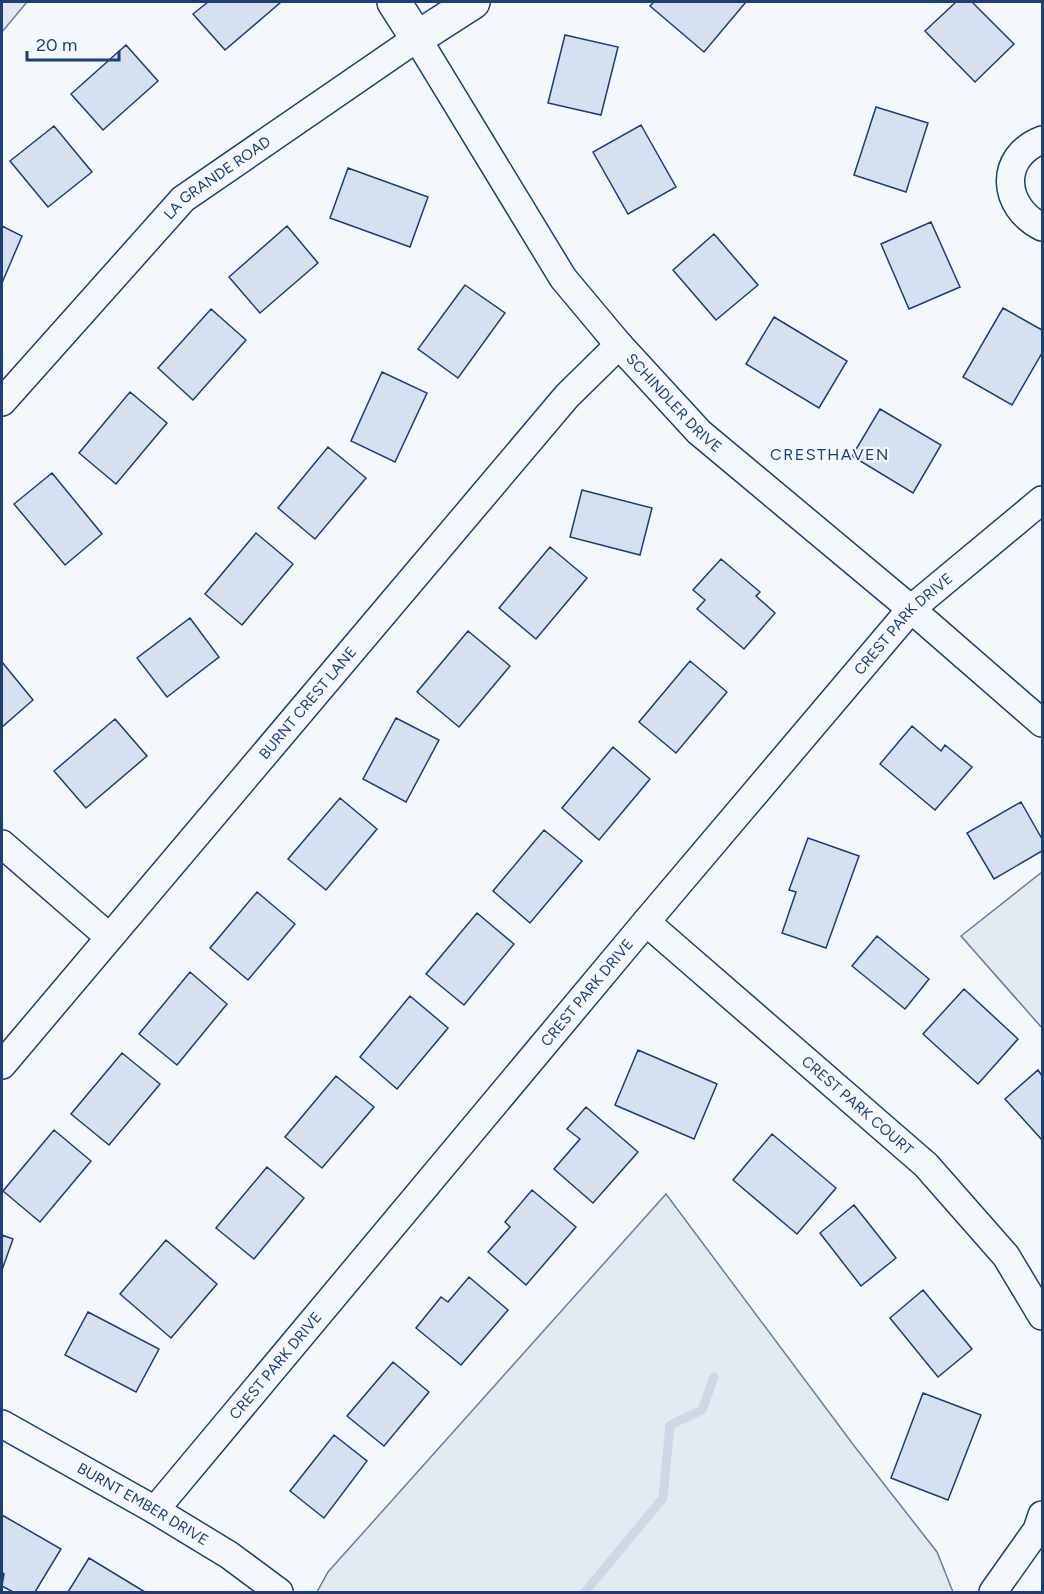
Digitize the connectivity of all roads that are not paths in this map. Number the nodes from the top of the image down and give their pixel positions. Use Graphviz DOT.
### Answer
graph roads {
  1 [pos="394,2"];
  2 [pos="473,2"];
  3 [pos="417,38"];
  4 [pos="1042,140"];
  5 [pos="1042,227"];
  6 [pos="619,345"];
  7 [pos="2,402"];
  8 [pos="1042,500"];
  9 [pos="911,609"];
  10 [pos="1042,723"];
  11 [pos="2,844"];
  12 [pos="646,922"];
  13 [pos="109,937"];
  14 [pos="2,1065"];
  15 [pos="1042,1316"];
  16 [pos="2,1424"];
  17 [pos="155,1510"];
  18 [pos="1042,1515"];
  19 [pos="279,1593"];
  20 [pos="993,1593"];
  1 -- 3 [label="street, SCHINDLER DRIVE"];
  2 -- 3 [label="street, LA GRANDE ROAD"];
  3 -- 6 [label="street, SCHINDLER DRIVE"];
  3 -- 7 [label="street, LA GRANDE ROAD"];
  4 -- 5 [label="street"];
  6 -- 9 [label="street, SCHINDLER DRIVE"];
  6 -- 13 [label="street, BURNT CREST LANE"];
  8 -- 9 [label="street, CREST PARK DRIVE"];
  9 -- 10 [label="street, SCHINDLER DRIVE"];
  9 -- 12 [label="street, CREST PARK DRIVE"];
  11 -- 13 [label="street"];
  12 -- 15 [label="street, CREST PARK COURT"];
  12 -- 17 [label="street, CREST PARK DRIVE"];
  13 -- 14 [label="street, BURNT CREST LANE"];
  16 -- 17 [label="street, BURNT EMBER DRIVE"];
  17 -- 19 [label="street, BURNT EMBER DRIVE"];
  18 -- 20 [label="street"];
}
